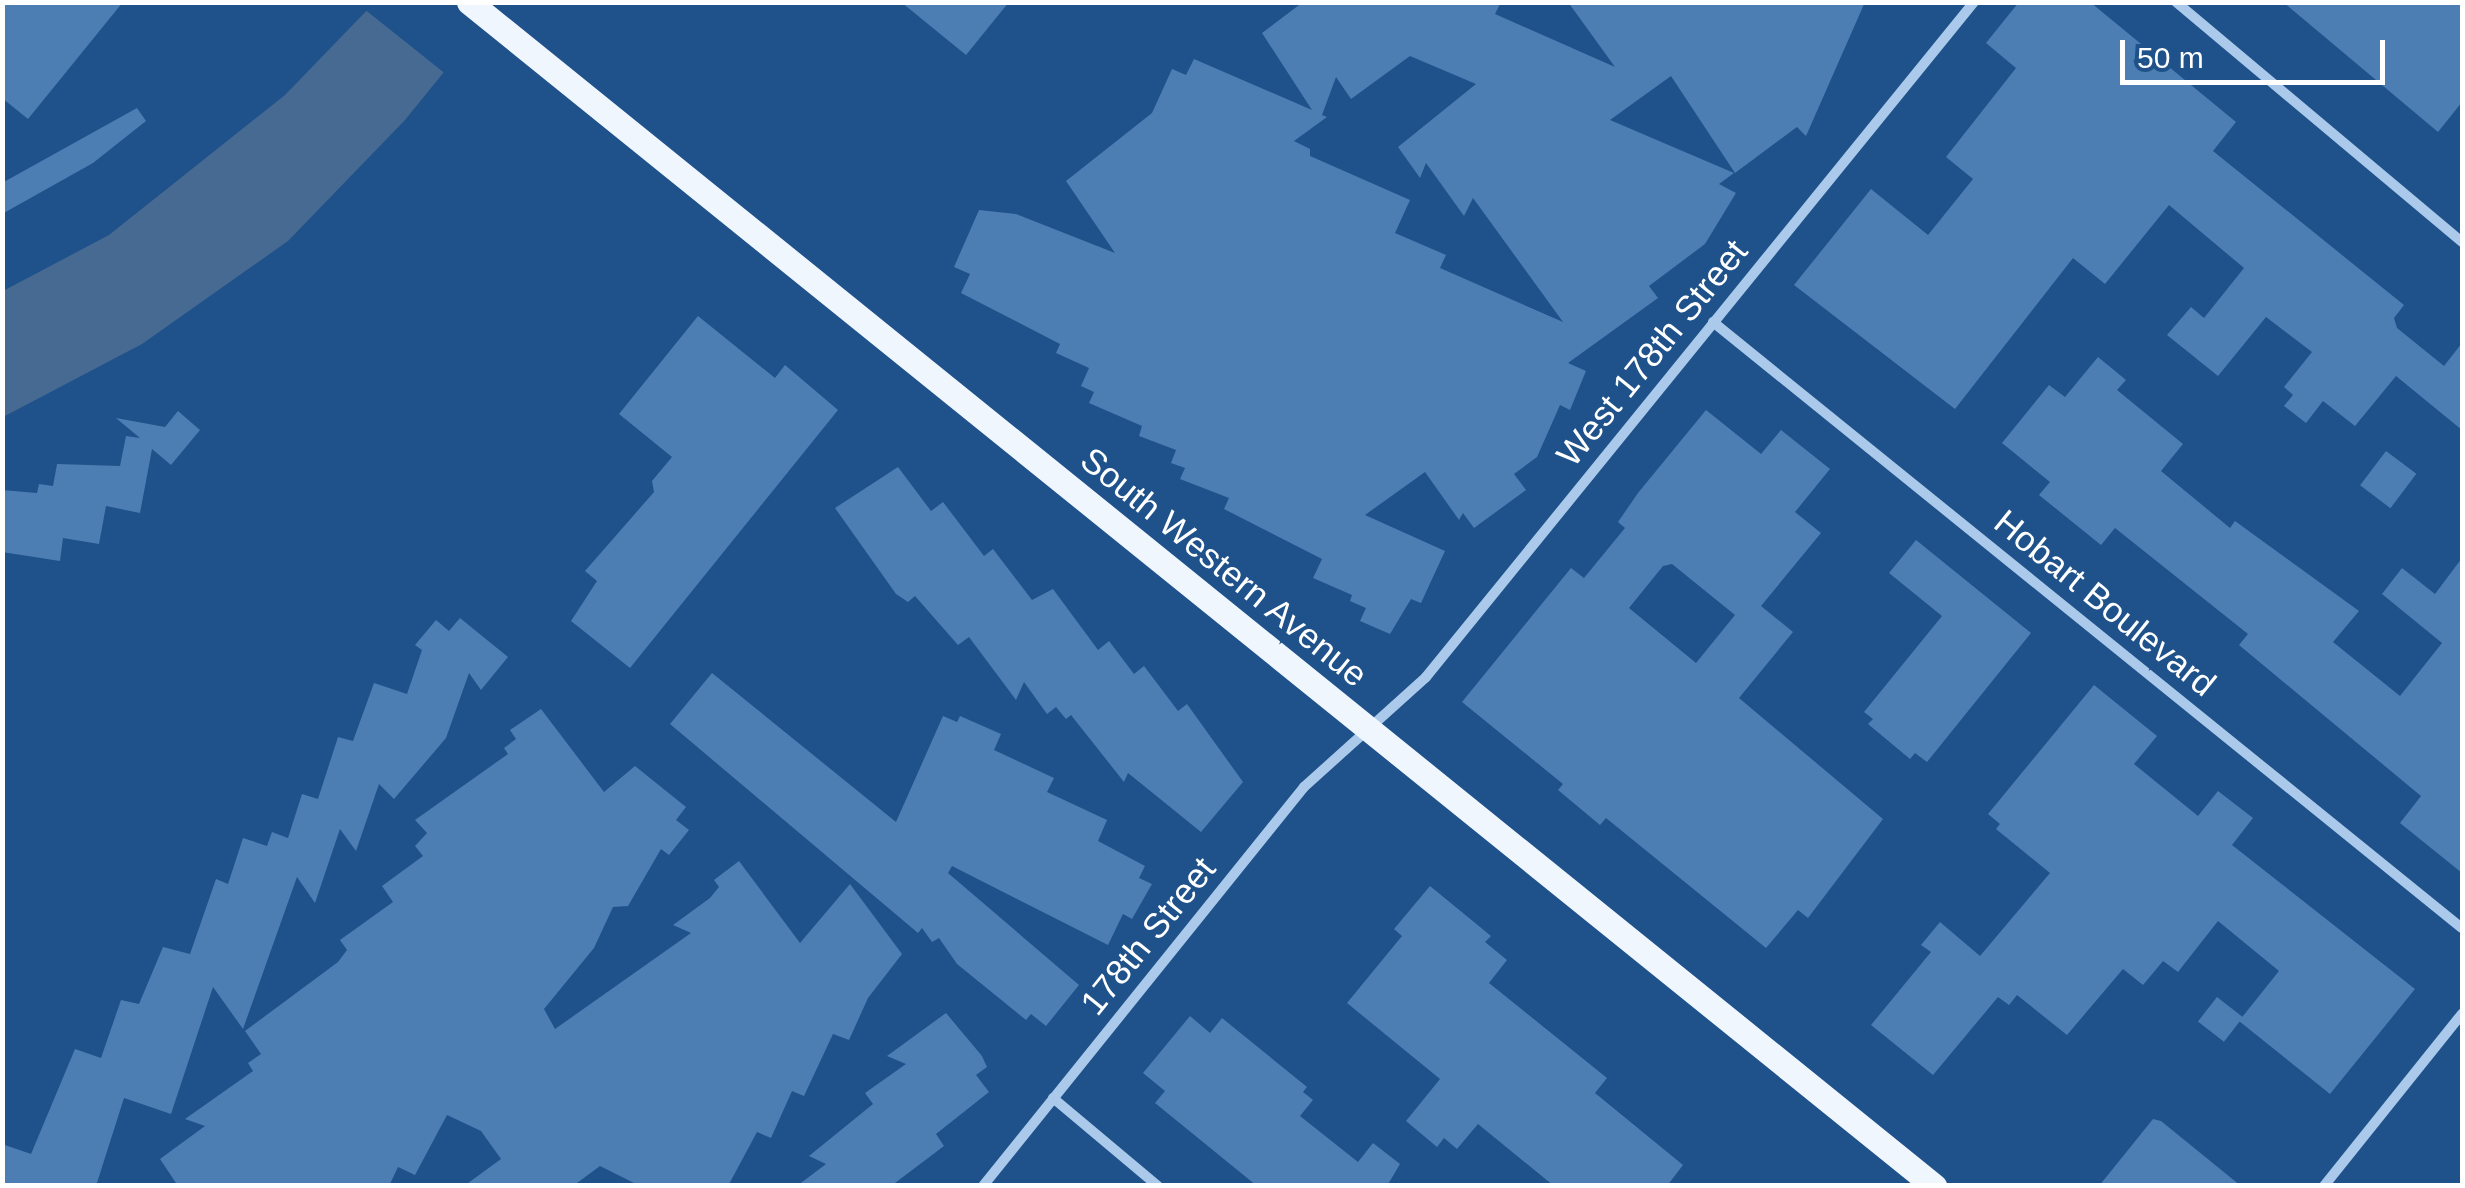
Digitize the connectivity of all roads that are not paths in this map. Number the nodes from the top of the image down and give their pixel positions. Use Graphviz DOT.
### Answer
graph roads {
  1 [pos="469,2"];
  2 [pos="1974,2"];
  3 [pos="2176,2"];
  4 [pos="2462,242"];
  5 [pos="1713,322"];
  6 [pos="1364,728"];
  7 [pos="2462,928"];
  8 [pos="2462,1014"];
  9 [pos="1053,1098"];
  10 [pos="982,1186"];
  11 [pos="1158,1186"];
  12 [pos="1934,1186"];
  13 [pos="2324,1186"];
  1 -- 6 [label="main road, South Western Avenue"];
  2 -- 5 [label="street, West 178th Street"];
  3 -- 4 [label="street"];
  5 -- 6 [label="street, West 178th Street"];
  5 -- 7 [label="street, Hobart Boulevard"];
  6 -- 9 [label="street, 178th Street"];
  6 -- 12 [label="main road, South Western Avenue"];
  8 -- 13 [label="street"];
  9 -- 10 [label="street, 178th Street"];
  9 -- 11 [label="street"];
}
